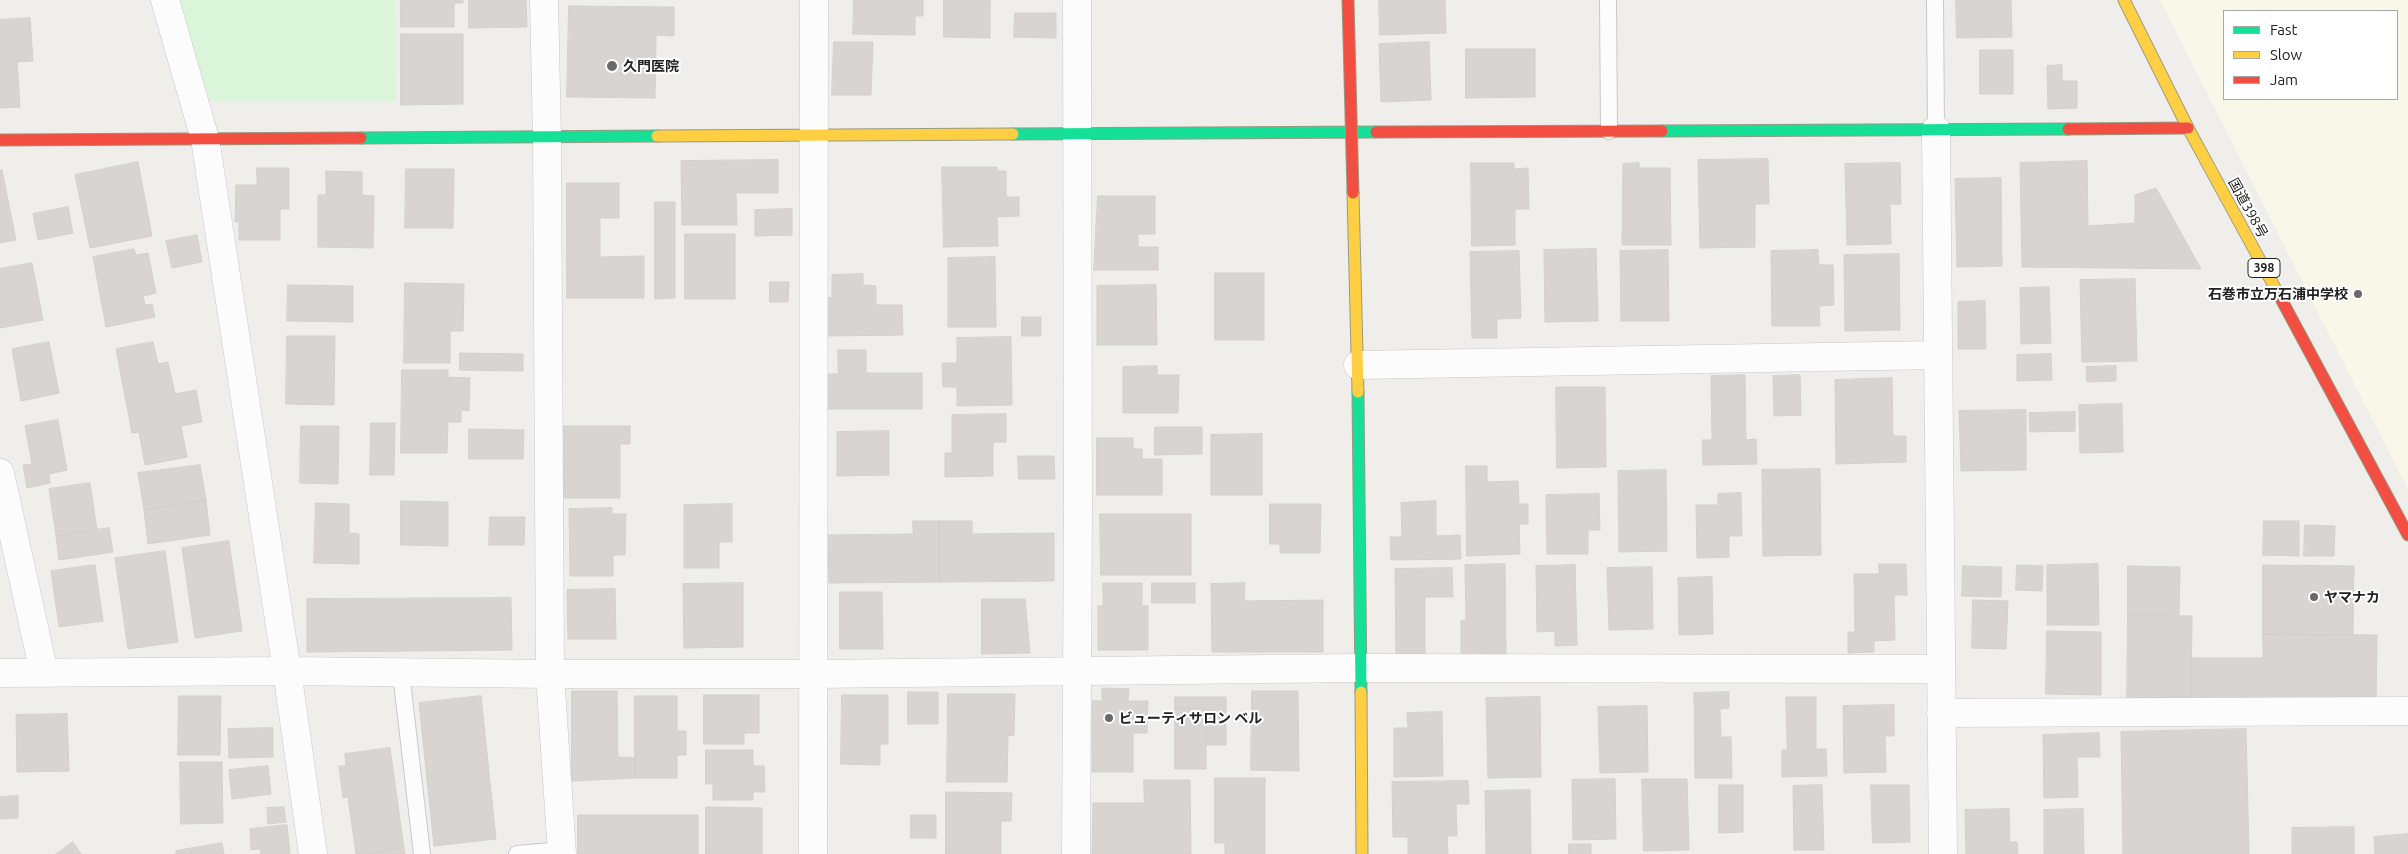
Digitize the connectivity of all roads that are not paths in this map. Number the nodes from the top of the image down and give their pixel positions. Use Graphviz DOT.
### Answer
graph roads {
  1 [pos="164,0"];
  2 [pos="544,0"];
  3 [pos="814,0"];
  4 [pos="1077,0"];
  5 [pos="1348,0"];
  6 [pos="1608,0"];
  7 [pos="1935,0"];
  8 [pos="2124,0"];
  9 [pos="2188,128"];
  10 [pos="1936,130"];
  11 [pos="1610,132"];
  12 [pos="1350,133"];
  13 [pos="1078,134"];
  14 [pos="815,136"];
  15 [pos="547,137"];
  16 [pos="206,139"];
  17 [pos="0,140"];
  18 [pos="1938,355"];
  19 [pos="1358,365"];
  20 [pos="0,473"];
  21 [pos="2404,523"];
  22 [pos="1360,668"];
  23 [pos="1941,669"];
  24 [pos="288,671"];
  25 [pos="1076,671"];
  26 [pos="0,673"];
  27 [pos="44,673"];
  28 [pos="401,673"];
  29 [pos="550,674"];
  30 [pos="812,674"];
  31 [pos="2408,711"];
  32 [pos="1941,713"];
  33 [pos="562,852"];
  34 [pos="313,854"];
  35 [pos="422,854"];
  36 [pos="517,854"];
  37 [pos="813,854"];
  38 [pos="1076,854"];
  39 [pos="1362,854"];
  40 [pos="1942,854"];
  1 -- 16 [label="street"];
  2 -- 15 [label="street"];
  3 -- 14 [label="street"];
  4 -- 13 [label="street"];
  5 -- 12 [label="main road"];
  6 -- 11 [label="lane"];
  7 -- 10 [label="lane"];
  8 -- 9 [label="main road, 国道398号 / 398"];
  9 -- 10 [label="main road"];
  9 -- 21 [label="main road, 国道398号 / 398"];
  10 -- 11 [label="main road"];
  10 -- 18 [label="street"];
  11 -- 12 [label="main road"];
  12 -- 13 [label="main road"];
  12 -- 19 [label="main road"];
  13 -- 14 [label="main road"];
  13 -- 25 [label="street"];
  14 -- 15 [label="main road"];
  14 -- 30 [label="street"];
  15 -- 16 [label="main road"];
  15 -- 29 [label="street"];
  16 -- 17 [label="main road"];
  16 -- 24 [label="street"];
  18 -- 19 [label="street"];
  18 -- 23 [label="street"];
  19 -- 22 [label="main road"];
  20 -- 27 [label="street"];
  22 -- 23 [label="street"];
  22 -- 25 [label="street"];
  22 -- 39 [label="main road"];
  23 -- 32 [label="street"];
  24 -- 27 [label="street"];
  24 -- 28 [label="street"];
  24 -- 34 [label="street"];
  25 -- 30 [label="street"];
  25 -- 38 [label="street"];
  26 -- 27 [label="street"];
  28 -- 29 [label="street"];
  28 -- 35 [label="lane"];
  29 -- 30 [label="street"];
  29 -- 33 [label="street"];
  30 -- 37 [label="street"];
  31 -- 32 [label="street"];
  32 -- 40 [label="street"];
  33 -- 36 [label="lane"];
}
